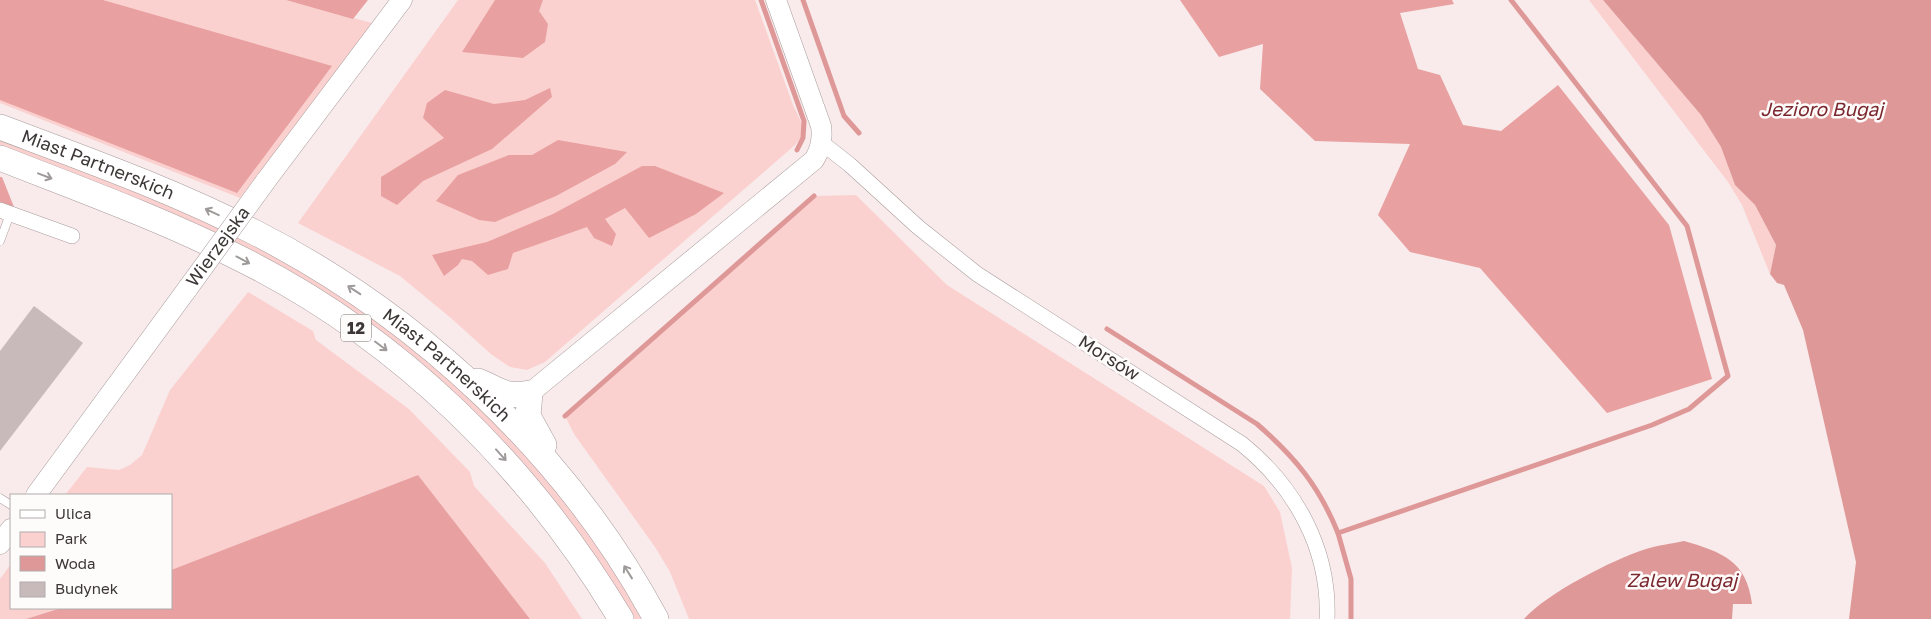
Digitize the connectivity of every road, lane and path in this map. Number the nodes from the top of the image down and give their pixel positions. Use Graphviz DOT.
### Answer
graph roads {
  1 [pos="402,0"];
  2 [pos="776,0"];
  3 [pos="0,126"];
  4 [pos="822,143"];
  5 [pos="0,158"];
  6 [pos="5,212"];
  7 [pos="72,236"];
  8 [pos="0,241"];
  9 [pos="460,373"];
  10 [pos="530,393"];
  11 [pos="557,476"];
  12 [pos="37,494"];
  13 [pos="10,530"];
  14 [pos="0,544"];
  15 [pos="621,619"];
  16 [pos="656,619"];
  17 [pos="1327,619"];
  1 -- 12 [label="street, Wierzejska, bridge"];
  2 -- 4 [label="street"];
  9 -- 3 [label="main road, Miast Partnerskich / 12, one-way"];
  4 -- 10 [label="street"];
  4 -- 17 [label="street, Morsów"];
  5 -- 15 [label="main road, Miast Partnerskich / 12, one-way"];
  6 -- 7 [label="street"];
  6 -- 8 [label="lane"];
  9 -- 10 [label="main road"];
  9 -- 11 [label="main road, Miast Partnerskich / 12"];
  10 -- 11 [label="main road"];
  16 -- 11 [label="main road, Miast Partnerskich / 12, one-way"];
  13 -- 14 [label="street"];
}
